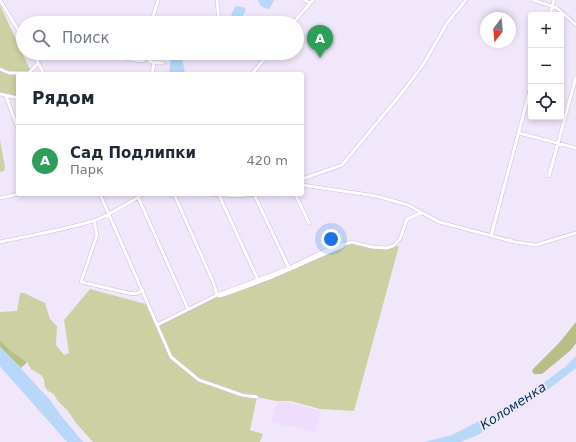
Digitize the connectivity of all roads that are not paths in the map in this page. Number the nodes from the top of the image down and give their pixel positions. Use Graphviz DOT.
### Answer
graph roads {
  1 [pos="0,0"];
  2 [pos="158,0"];
  3 [pos="216,0"];
  4 [pos="304,0"];
  5 [pos="466,0"];
  6 [pos="533,0"];
  7 [pos="554,0"];
  8 [pos="311,1"];
  9 [pos="552,6"];
  10 [pos="551,12"];
  11 [pos="153,16"];
  12 [pos="218,16"];
  13 [pos="299,16"];
  14 [pos="576,25"];
  15 [pos="16,26"];
  16 [pos="36,60"];
  17 [pos="148,60"];
  18 [pos="263,60"];
  19 [pos="163,62"];
  20 [pos="38,63"];
  21 [pos="154,63"];
  22 [pos="0,69"];
  23 [pos="30,72"];
  24 [pos="43,72"];
  25 [pos="152,72"];
  26 [pos="254,72"];
  27 [pos="16,74"];
  28 [pos="576,77"];
  29 [pos="0,94"];
  30 [pos="6,96"];
  31 [pos="16,98"];
  32 [pos="528,98"];
  33 [pos="16,124"];
  34 [pos="519,133"];
  35 [pos="558,144"];
  36 [pos="576,148"];
  37 [pos="549,176"];
  38 [pos="304,178"];
  39 [pos="304,185"];
  40 [pos="16,195"];
  41 [pos="101,196"];
  42 [pos="141,196"];
  43 [pos="175,196"];
  44 [pos="219,196"];
  45 [pos="256,196"];
  46 [pos="296,196"];
  47 [pos="0,198"];
  48 [pos="138,198"];
  49 [pos="420,213"];
  50 [pos="108,214"];
  51 [pos="94,220"];
  52 [pos="309,224"];
  53 [pos="576,233"];
  54 [pos="491,236"];
  55 [pos="0,242"];
  56 [pos="352,242"];
  57 [pos="289,268"];
  58 [pos="258,280"];
  59 [pos="143,290"];
  60 [pos="215,296"];
  61 [pos="188,308"];
  62 [pos="158,325"];
  63 [pos="257,397"];
  1 -- 15 [label="street"];
  2 -- 11 [label="street"];
  3 -- 12 [label="street"];
  4 -- 8 [label="street"];
  5 -- 38 [label="street"];
  6 -- 9 [label="street"];
  7 -- 9 [label="street"];
  8 -- 13 [label="street"];
  9 -- 10 [label="street"];
  9 -- 14 [label="street"];
  16 -- 20 [label="street"];
  17 -- 21 [label="street"];
  18 -- 26 [label="street"];
  19 -- 21 [label="street"];
  20 -- 23 [label="street"];
  20 -- 24 [label="street"];
  21 -- 25 [label="street"];
  22 -- 27 [label="street"];
  28 -- 35 [label="street"];
  29 -- 30 [label="street"];
  30 -- 31 [label="street"];
  30 -- 33 [label="street"];
  32 -- 34 [label="street"];
  34 -- 35 [label="street"];
  34 -- 54 [label="street"];
  35 -- 36 [label="street"];
  35 -- 37 [label="street"];
  39 -- 49 [label="street"];
  40 -- 47 [label="street"];
  41 -- 50 [label="street"];
  42 -- 48 [label="street"];
  43 -- 60 [label="street"];
  44 -- 58 [label="street"];
  45 -- 57 [label="street"];
  46 -- 52 [label="street"];
  48 -- 50 [label="street"];
  48 -- 61 [label="street"];
  49 -- 54 [label="street"];
  49 -- 56 [label="street"];
  50 -- 51 [label="street"];
  50 -- 59 [label="street"];
  51 -- 55 [label="street"];
  51 -- 59 [label="street"];
  53 -- 54 [label="street"];
  56 -- 57 [label="street"];
  56 -- 60 [label="street"];
  57 -- 58 [label="street"];
  58 -- 60 [label="street"];
  59 -- 62 [label="street"];
  60 -- 61 [label="street"];
  61 -- 62 [label="street"];
  62 -- 63 [label="street"];
}
